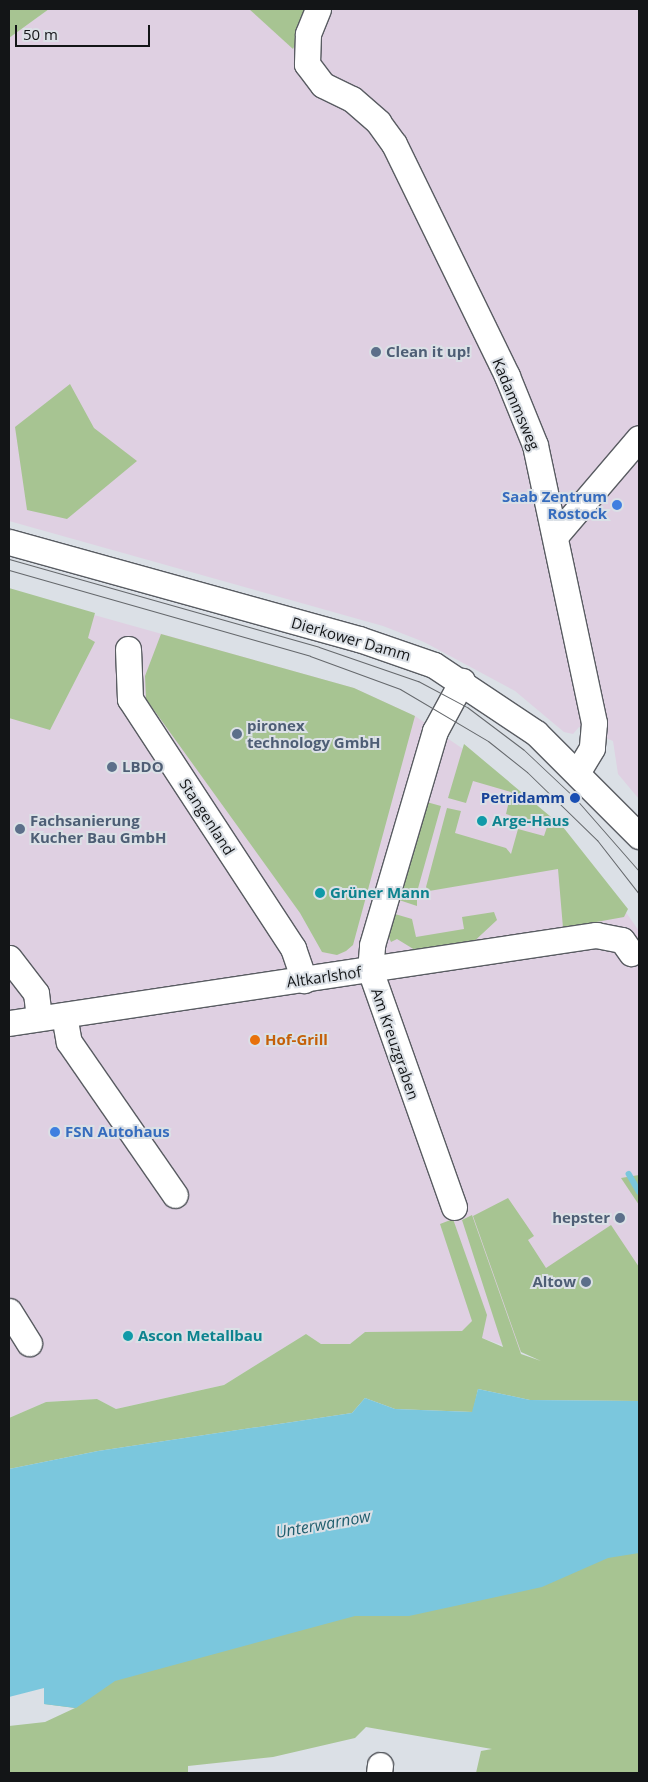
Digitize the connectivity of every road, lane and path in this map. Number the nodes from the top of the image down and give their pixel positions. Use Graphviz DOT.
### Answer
graph roads {
  1 [pos="318,9"];
  2 [pos="639,438"];
  3 [pos="9,542"];
  4 [pos="559,544"];
  5 [pos="128,649"];
  6 [pos="462,682"];
  7 [pos="578,771"];
  8 [pos="639,836"];
  9 [pos="631,953"];
  10 [pos="9,958"];
  11 [pos="370,970"];
  12 [pos="304,980"];
  13 [pos="64,1014"];
  14 [pos="39,1018"];
  15 [pos="9,1023"];
  16 [pos="174,1195"];
  17 [pos="454,1207"];
  18 [pos="9,1311"];
  19 [pos="30,1343"];
  1 -- 4 [label="street, Kadammsweg"];
  2 -- 4 [label="street"];
  3 -- 6 [label="street, Dierkower Damm"];
  4 -- 7 [label="street, Kadammsweg"];
  5 -- 12 [label="street, Stangenland"];
  6 -- 7 [label="street, Dierkower Damm"];
  6 -- 11 [label="street, Am Kreuzgraben"];
  7 -- 8 [label="street, Dierkower Damm"];
  9 -- 11 [label="street, Altkarlshof"];
  10 -- 14 [label="street"];
  11 -- 12 [label="street, Altkarlshof"];
  11 -- 17 [label="street, Am Kreuzgraben"];
  12 -- 13 [label="street, Altkarlshof"];
  13 -- 14 [label="street, Altkarlshof"];
  13 -- 16 [label="street"];
  14 -- 15 [label="street, Altkarlshof"];
  18 -- 19 [label="street"];
}
